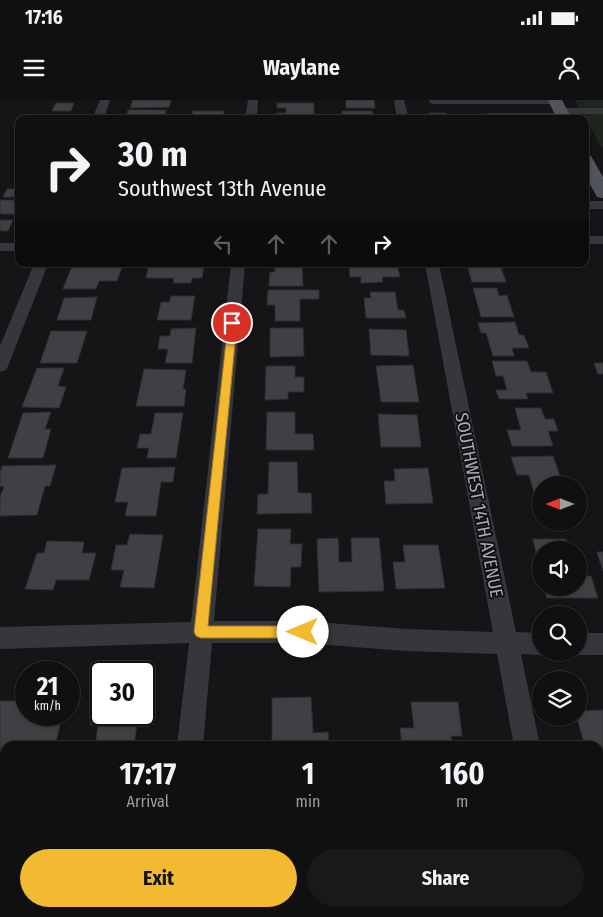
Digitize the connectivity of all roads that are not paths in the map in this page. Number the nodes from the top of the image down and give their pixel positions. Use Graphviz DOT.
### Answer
graph roads {
  1 [pos="105,100"];
  2 [pos="253,100"];
  3 [pos="399,100"];
  4 [pos="465,100"];
  5 [pos="500,100"];
  6 [pos="434,101"];
  7 [pos="560,109"];
  8 [pos="603,111"];
  9 [pos="99,115"];
  10 [pos="252,115"];
  11 [pos="402,115"];
  12 [pos="498,115"];
  13 [pos="589,170"];
  14 [pos="595,186"];
  15 [pos="589,205"];
  16 [pos="603,205"];
  17 [pos="589,240"];
  18 [pos="603,240"];
  19 [pos="0,247"];
  20 [pos="15,247"];
  21 [pos="40,267"];
  22 [pos="238,267"];
  23 [pos="433,267"];
  24 [pos="0,366"];
  25 [pos="201,632"];
  26 [pos="0,638"];
  27 [pos="506,644"];
  28 [pos="532,644"];
  29 [pos="587,644"];
  30 [pos="603,644"];
  31 [pos="190,741"];
  32 [pos="526,741"];
  1 -- 9 [label="street"];
  2 -- 10 [label="street"];
  3 -- 11 [label="street"];
  4 -- 5 [label="street"];
  4 -- 6 [label="street"];
  5 -- 7 [label="street"];
  7 -- 8 [label="street"];
  7 -- 12 [label="street"];
  13 -- 14 [label="main road"];
  15 -- 16 [label="street"];
  17 -- 18 [label="street"];
  19 -- 20 [label="street"];
  21 -- 24 [label="street"];
  22 -- 25 [label="street"];
  23 -- 27 [label="street, SOUTHWEST 14TH AVENUE"];
  25 -- 26 [label="street"];
  25 -- 27 [label="street"];
  25 -- 31 [label="street"];
  27 -- 28 [label="street"];
  27 -- 32 [label="street, SOUTHWEST 14TH AVENUE"];
  29 -- 30 [label="street"];
}
